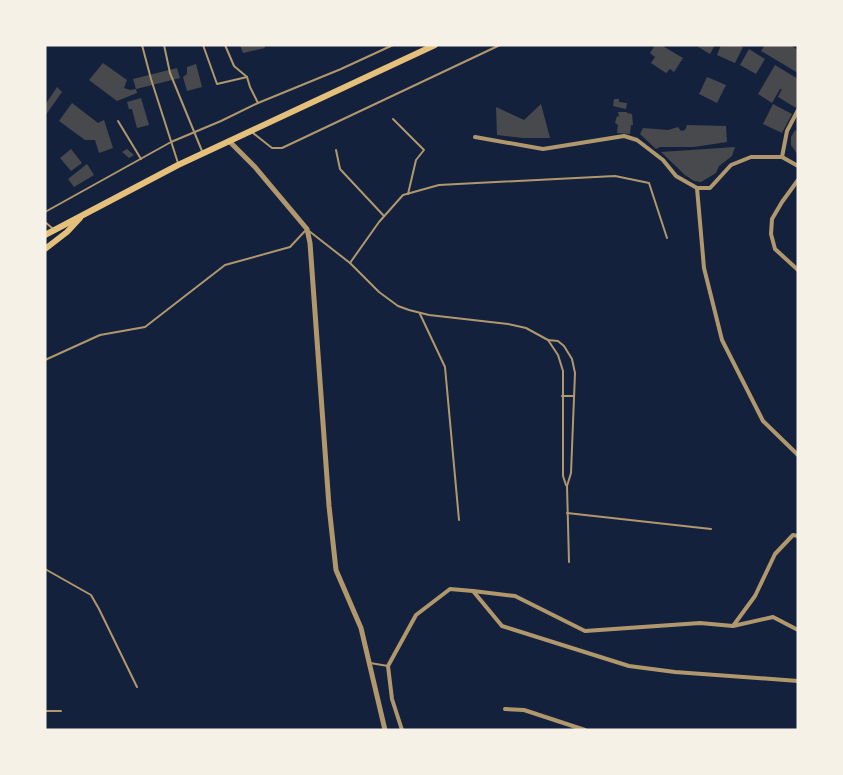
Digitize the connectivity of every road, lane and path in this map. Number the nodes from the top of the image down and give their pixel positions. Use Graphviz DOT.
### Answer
graph roads {
  1 [pos="142,45"];
  2 [pos="164,45"];
  3 [pos="203,45"];
  4 [pos="225,45"];
  5 [pos="393,45"];
  6 [pos="435,45"];
  7 [pos="500,45"];
  8 [pos="247,77"];
  9 [pos="258,103"];
  10 [pos="798,110"];
  11 [pos="393,119"];
  12 [pos="118,121"];
  13 [pos="251,131"];
  14 [pos="194,132"];
  15 [pos="475,137"];
  16 [pos="229,141"];
  17 [pos="171,142"];
  18 [pos="336,150"];
  19 [pos="203,154"];
  20 [pos="782,157"];
  21 [pos="141,159"];
  22 [pos="178,165"];
  23 [pos="798,166"];
  24 [pos="798,180"];
  25 [pos="697,188"];
  26 [pos="408,194"];
  27 [pos="45,212"];
  28 [pos="83,216"];
  29 [pos="384,216"];
  30 [pos="45,222"];
  31 [pos="307,229"];
  32 [pos="47,232"];
  33 [pos="667,238"];
  34 [pos="45,249"];
  35 [pos="350,263"];
  36 [pos="798,270"];
  37 [pos="420,314"];
  38 [pos="548,340"];
  39 [pos="45,360"];
  40 [pos="562,396"];
  41 [pos="574,396"];
  42 [pos="798,455"];
  43 [pos="567,486"];
  44 [pos="567,513"];
  45 [pos="459,520"];
  46 [pos="711,529"];
  47 [pos="798,536"];
  48 [pos="569,562"];
  49 [pos="45,569"];
  50 [pos="473,591"];
  51 [pos="733,626"];
  52 [pos="798,630"];
  53 [pos="370,663"];
  54 [pos="388,666"];
  55 [pos="798,681"];
  56 [pos="137,687"];
  57 [pos="505,709"];
  58 [pos="45,711"];
  59 [pos="61,711"];
  60 [pos="385,730"];
  61 [pos="402,730"];
  62 [pos="585,730"];
  1 -- 17 [label="lane"];
  2 -- 14 [label="lane"];
  3 -- 8 [label="lane"];
  4 -- 8 [label="lane"];
  5 -- 9 [label="lane"];
  6 -- 13 [label="main road"];
  7 -- 13 [label="lane"];
  8 -- 9 [label="lane"];
  9 -- 14 [label="lane"];
  10 -- 20 [label="street"];
  11 -- 26 [label="lane"];
  12 -- 21 [label="lane"];
  13 -- 16 [label="main road"];
  14 -- 17 [label="lane"];
  14 -- 19 [label="lane"];
  15 -- 25 [label="street"];
  16 -- 19 [label="main road"];
  16 -- 31 [label="street"];
  17 -- 21 [label="lane"];
  17 -- 22 [label="lane"];
  18 -- 29 [label="lane"];
  19 -- 22 [label="main road"];
  20 -- 23 [label="street"];
  20 -- 25 [label="street"];
  21 -- 27 [label="lane"];
  22 -- 28 [label="main road"];
  24 -- 36 [label="street"];
  25 -- 42 [label="street"];
  26 -- 29 [label="lane"];
  26 -- 33 [label="lane"];
  28 -- 32 [label="main road"];
  28 -- 34 [label="main road"];
  29 -- 35 [label="lane"];
  30 -- 32 [label="lane"];
  31 -- 35 [label="lane"];
  31 -- 39 [label="lane"];
  31 -- 53 [label="street"];
  35 -- 37 [label="lane"];
  37 -- 38 [label="lane"];
  37 -- 45 [label="lane"];
  38 -- 40 [label="lane"];
  38 -- 41 [label="lane"];
  40 -- 41 [label="lane"];
  40 -- 43 [label="lane"];
  41 -- 43 [label="lane"];
  43 -- 44 [label="lane"];
  44 -- 46 [label="lane"];
  44 -- 48 [label="lane"];
  47 -- 51 [label="street"];
  49 -- 56 [label="lane"];
  50 -- 51 [label="street"];
  50 -- 54 [label="street"];
  50 -- 55 [label="street"];
  51 -- 52 [label="street"];
  53 -- 54 [label="lane"];
  53 -- 60 [label="street"];
  54 -- 61 [label="street"];
  57 -- 62 [label="street"];
  58 -- 59 [label="lane"];
}
